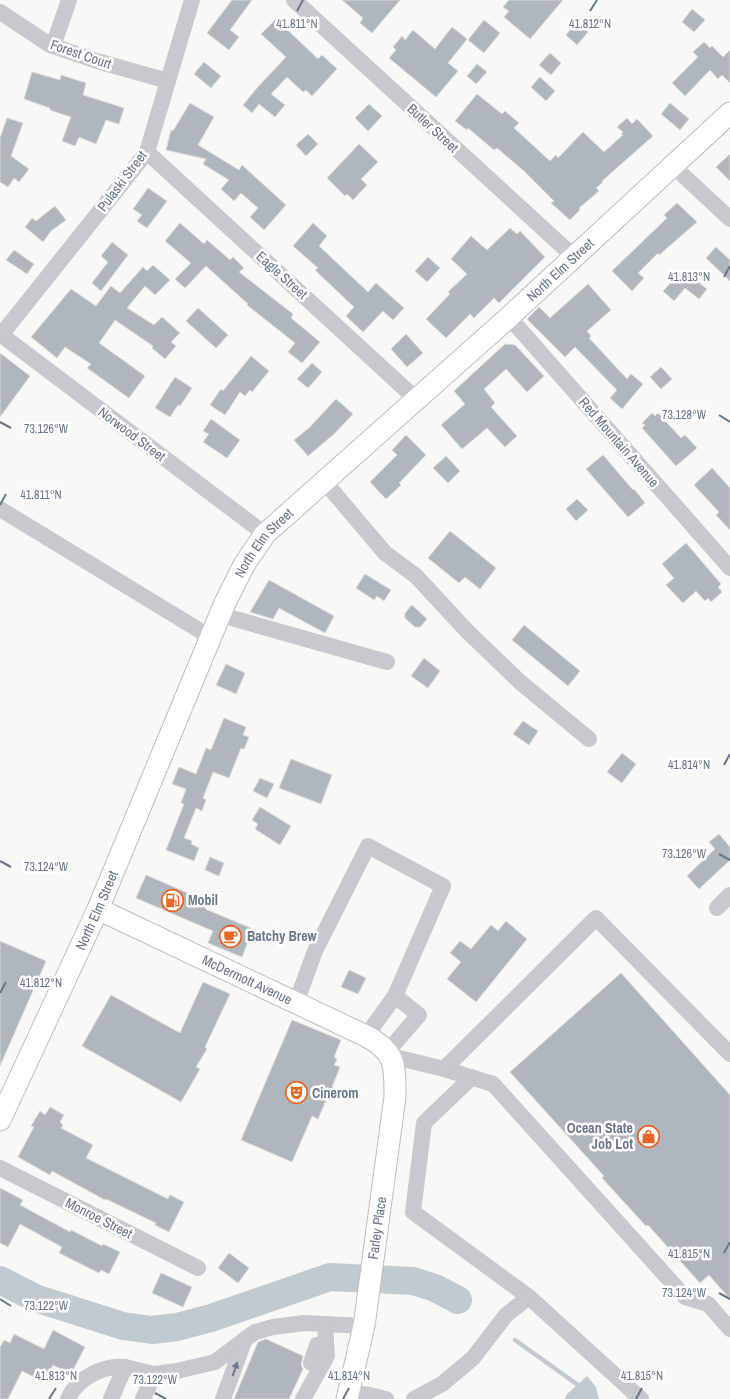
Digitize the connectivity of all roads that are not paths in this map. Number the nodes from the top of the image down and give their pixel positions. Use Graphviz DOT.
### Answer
graph roads {
  1 [pos="69,0"];
  2 [pos="192,0"];
  3 [pos="294,0"];
  4 [pos="0,12"];
  5 [pos="53,46"];
  6 [pos="168,81"];
  7 [pos="730,113"];
  8 [pos="147,152"];
  9 [pos="672,165"];
  10 [pos="730,219"];
  11 [pos="572,256"];
  12 [pos="509,317"];
  13 [pos="1,335"];
  14 [pos="416,399"];
  15 [pos="324,481"];
  16 [pos="0,509"];
  17 [pos="265,534"];
  18 [pos="730,568"];
  19 [pos="221,615"];
  20 [pos="212,638"];
  21 [pos="387,662"];
  22 [pos="589,739"];
  23 [pos="730,895"];
  24 [pos="716,908"];
  25 [pos="98,909"];
  26 [pos="395,996"];
  27 [pos="296,1003"];
  28 [pos="366,1036"];
  29 [pos="389,1054"];
  30 [pos="730,1054"];
  31 [pos="444,1069"];
  32 [pos="472,1077"];
  33 [pos="1,1115"];
  34 [pos="0,1168"];
  35 [pos="198,1268"];
  36 [pos="529,1297"];
  37 [pos="325,1324"];
  38 [pos="364,1326"];
  39 [pos="730,1329"];
  40 [pos="245,1339"];
  41 [pos="326,1344"];
  42 [pos="125,1367"];
  43 [pos="154,1374"];
  44 [pos="308,1381"];
  45 [pos="68,1399"];
  46 [pos="111,1399"];
  47 [pos="142,1399"];
  48 [pos="223,1399"];
  49 [pos="347,1399"];
  50 [pos="386,1399"];
  51 [pos="414,1399"];
  52 [pos="641,1399"];
  1 -- 5 [label="street"];
  2 -- 6 [label="street, Pulaski Street"];
  3 -- 11 [label="street, Butler Street"];
  4 -- 5 [label="street, Forest Court"];
  5 -- 6 [label="street, Forest Court"];
  6 -- 8 [label="street, Pulaski Street"];
  7 -- 9 [label="main road, North Elm Street"];
  8 -- 13 [label="street, Pulaski Street"];
  8 -- 14 [label="street, Eagle Street"];
  9 -- 10 [label="street"];
  9 -- 11 [label="main road, North Elm Street"];
  11 -- 12 [label="main road, North Elm Street"];
  12 -- 14 [label="main road, North Elm Street"];
  12 -- 18 [label="street, Red Mountain Avenue"];
  13 -- 17 [label="street, Norwood Street"];
  14 -- 15 [label="main road, North Elm Street"];
  15 -- 17 [label="main road, North Elm Street"];
  15 -- 22 [label="street"];
  16 -- 20 [label="street"];
  17 -- 19 [label="main road, North Elm Street"];
  19 -- 20 [label="main road, North Elm Street"];
  19 -- 21 [label="street"];
  20 -- 25 [label="main road, North Elm Street"];
  23 -- 24 [label="street"];
  25 -- 27 [label="main road, McDermott Avenue"];
  25 -- 33 [label="main road, North Elm Street"];
  26 -- 27 [label="street"];
  26 -- 28 [label="street"];
  26 -- 29 [label="street"];
  27 -- 28 [label="main road, McDermott Avenue"];
  28 -- 29 [label="main road, McDermott Avenue"];
  29 -- 31 [label="street"];
  29 -- 38 [label="main road, Farley Place"];
  30 -- 31 [label="street"];
  31 -- 32 [label="street"];
  32 -- 36 [label="street"];
  32 -- 39 [label="street"];
  34 -- 35 [label="street, Monroe Street"];
  36 -- 51 [label="street"];
  36 -- 52 [label="street"];
  37 -- 38 [label="street"];
  37 -- 40 [label="street"];
  37 -- 41 [label="street"];
  38 -- 49 [label="main road, Farley Place"];
  40 -- 43 [label="street"];
  48 -- 40 [label="street, one-way"];
  41 -- 44 [label="street"];
  41 -- 44 [label="street"];
  42 -- 43 [label="street"];
  42 -- 45 [label="street"];
  42 -- 46 [label="street"];
  43 -- 47 [label="street"];
  49 -- 50 [label="street"];
}
